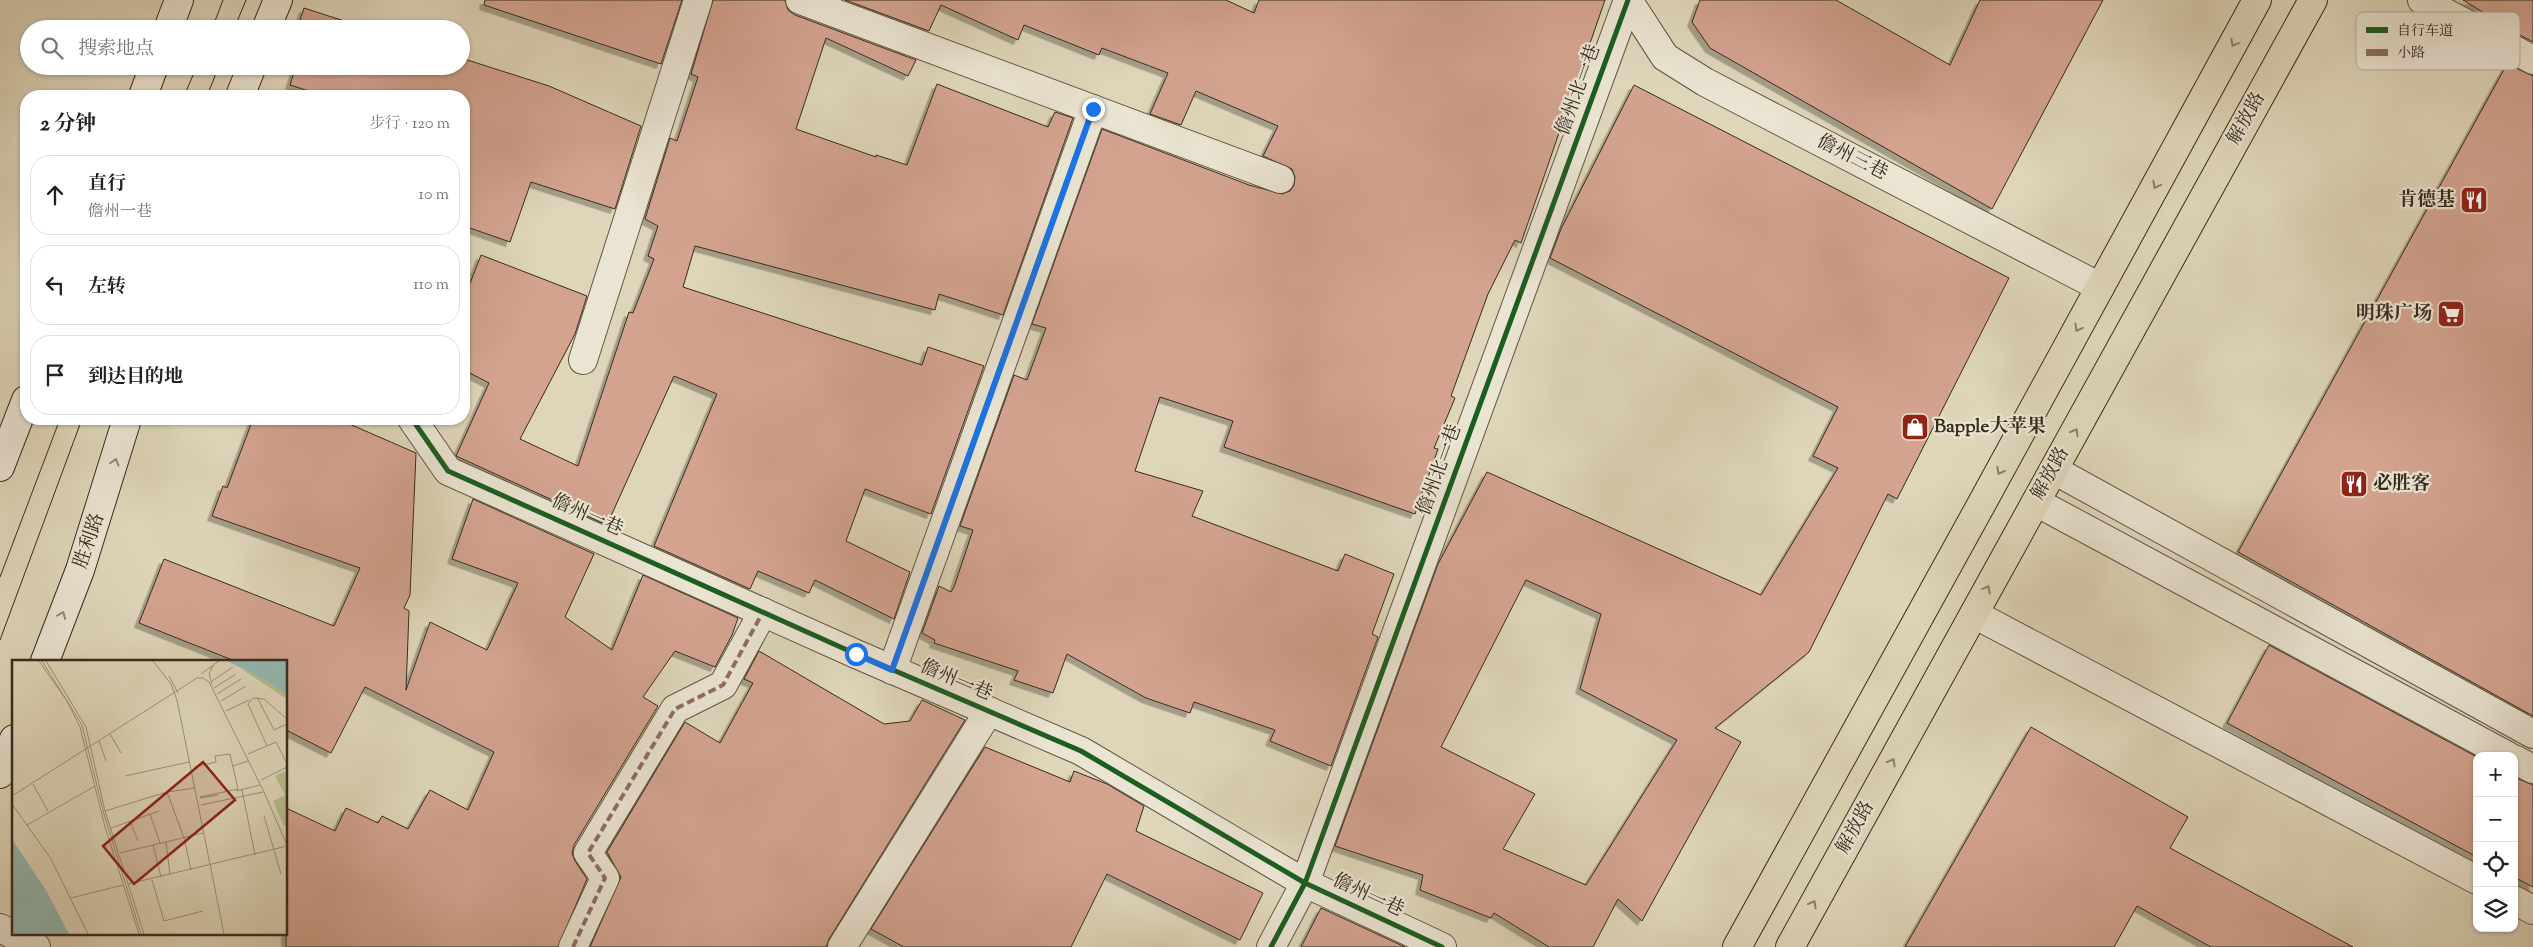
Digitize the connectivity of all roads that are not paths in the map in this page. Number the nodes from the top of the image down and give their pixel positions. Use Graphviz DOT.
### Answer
graph roads {
  1 [pos="179,0"];
  2 [pos="278,0"];
  3 [pos="698,0"];
  4 [pos="800,0"];
  5 [pos="1628,0"];
  6 [pos="2257,0"];
  7 [pos="2313,0"];
  8 [pos="2422,0"];
  9 [pos="2444,12"];
  10 [pos="171,20"];
  11 [pos="270,20"];
  12 [pos="2520,53"];
  13 [pos="2533,60"];
  14 [pos="151,75"];
  15 [pos="248,75"];
  16 [pos="145,90"];
  17 [pos="242,90"];
  18 [pos="1093,109"];
  19 [pos="1280,179"];
  20 [pos="2100,287"];
  21 [pos="583,360"];
  22 [pos="20,415"];
  23 [pos="125,425"];
  24 [pos="416,425"];
  25 [pos="0,467"];
  26 [pos="2054,470"];
  27 [pos="2036,502"];
  28 [pos="763,612"];
  29 [pos="1974,614"];
  30 [pos="45,660"];
  31 [pos="892,670"];
  32 [pos="989,712"];
  33 [pos="2533,734"];
  34 [pos="12,744"];
  35 [pos="2501,752"];
  36 [pos="2518,761"];
  37 [pos="2533,769"];
  38 [pos="0,774"];
  39 [pos="2473,878"];
  40 [pos="1305,883"];
  41 [pos="2518,902"];
  42 [pos="2533,910"];
  43 [pos="0,928"];
  44 [pos="36,947"];
  45 [pos="573,947"];
  46 [pos="842,947"];
  47 [pos="1271,947"];
  48 [pos="1442,947"];
  49 [pos="1736,947"];
  50 [pos="1790,947"];
  1 -- 10 [label="street"];
  2 -- 11 [label="street"];
  3 -- 21 [label="street"];
  4 -- 18 [label="street"];
  5 -- 20 [label="street, 儋州三巷"];
  5 -- 40 [label="street, 儋州北一巷"];
  6 -- 20 [label="main road, one-way"];
  26 -- 7 [label="main road, 解放路, one-way"];
  8 -- 9 [label="street"];
  12 -- 13 [label="street"];
  14 -- 16 [label="street"];
  15 -- 17 [label="street"];
  18 -- 19 [label="street"];
  18 -- 31 [label="street"];
  20 -- 49 [label="main road, one-way"];
  22 -- 25 [label="street"];
  30 -- 23 [label="street, 胜利路, one-way"];
  24 -- 28 [label="street, 儋州一巷"];
  26 -- 27 [label="main road, 解放路"];
  26 -- 33 [label="street"];
  29 -- 27 [label="main road, 解放路, one-way"];
  27 -- 35 [label="street"];
  28 -- 31 [label="street, 儋州一巷"];
  28 -- 45 [label="street"];
  29 -- 39 [label="street"];
  50 -- 29 [label="main road, 解放路, one-way"];
  31 -- 32 [label="street, 儋州一巷"];
  32 -- 40 [label="street, 儋州一巷"];
  32 -- 46 [label="street"];
  34 -- 38 [label="street"];
  36 -- 37 [label="street"];
  40 -- 47 [label="street, 儋州北一巷"];
  40 -- 48 [label="street, 儋州一巷"];
  41 -- 42 [label="street"];
  43 -- 44 [label="street"];
}
